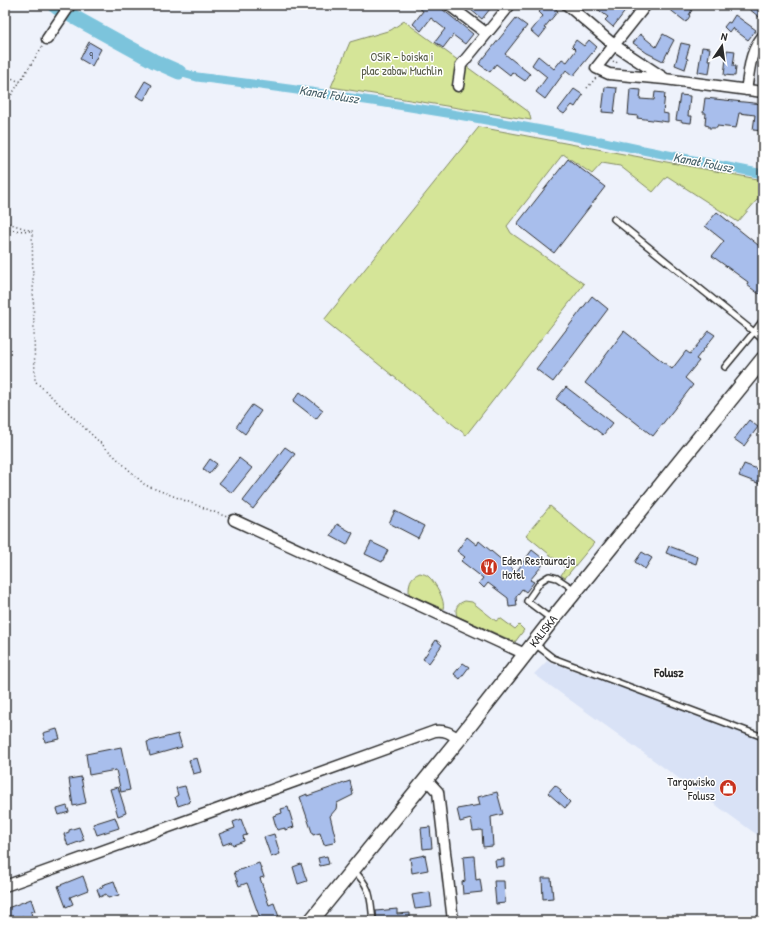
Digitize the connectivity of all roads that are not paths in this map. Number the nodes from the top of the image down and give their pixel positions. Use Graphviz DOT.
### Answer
graph roads {
  1 [pos="70,5"];
  2 [pos="449,5"];
  3 [pos="510,5"];
  4 [pos="567,5"];
  5 [pos="646,5"];
  6 [pos="486,33"];
  7 [pos="763,36"];
  8 [pos="47,39"];
  9 [pos="614,45"];
  10 [pos="665,79"];
  11 [pos="458,86"];
  12 [pos="746,90"];
  13 [pos="763,92"];
  14 [pos="614,219"];
  15 [pos="763,320"];
  16 [pos="754,332"];
  17 [pos="763,340"];
  18 [pos="763,359"];
  19 [pos="725,368"];
  20 [pos="234,520"];
  21 [pos="576,591"];
  22 [pos="552,620"];
  23 [pos="534,643"];
  24 [pos="525,654"];
  25 [pos="763,737"];
  26 [pos="459,739"];
  27 [pos="426,779"];
  28 [pos="353,869"];
  29 [pos="5,886"];
  30 [pos="311,921"];
  31 [pos="373,921"];
  32 [pos="453,921"];
  1 -- 8 [label="street"];
  2 -- 6 [label="street"];
  3 -- 6 [label="street"];
  4 -- 9 [label="street"];
  5 -- 9 [label="street"];
  6 -- 11 [label="street"];
  7 -- 12 [label="street"];
  9 -- 10 [label="street"];
  9 -- 10 [label="street"];
  10 -- 12 [label="street"];
  12 -- 13 [label="street"];
  14 -- 16 [label="lane"];
  15 -- 16 [label="lane"];
  16 -- 17 [label="lane"];
  16 -- 19 [label="lane"];
  18 -- 21 [label="main road, KALISKA"];
  20 -- 24 [label="street, KALISKA"];
  21 -- 22 [label="main road, KALISKA"];
  21 -- 22 [label="lane"];
  22 -- 23 [label="main road, KALISKA"];
  23 -- 24 [label="main road, KALISKA"];
  23 -- 25 [label="lane"];
  24 -- 26 [label="main road"];
  26 -- 27 [label="main road"];
  26 -- 29 [label="street"];
  27 -- 28 [label="main road"];
  27 -- 32 [label="street"];
  28 -- 30 [label="main road"];
  28 -- 31 [label="lane"];
}
